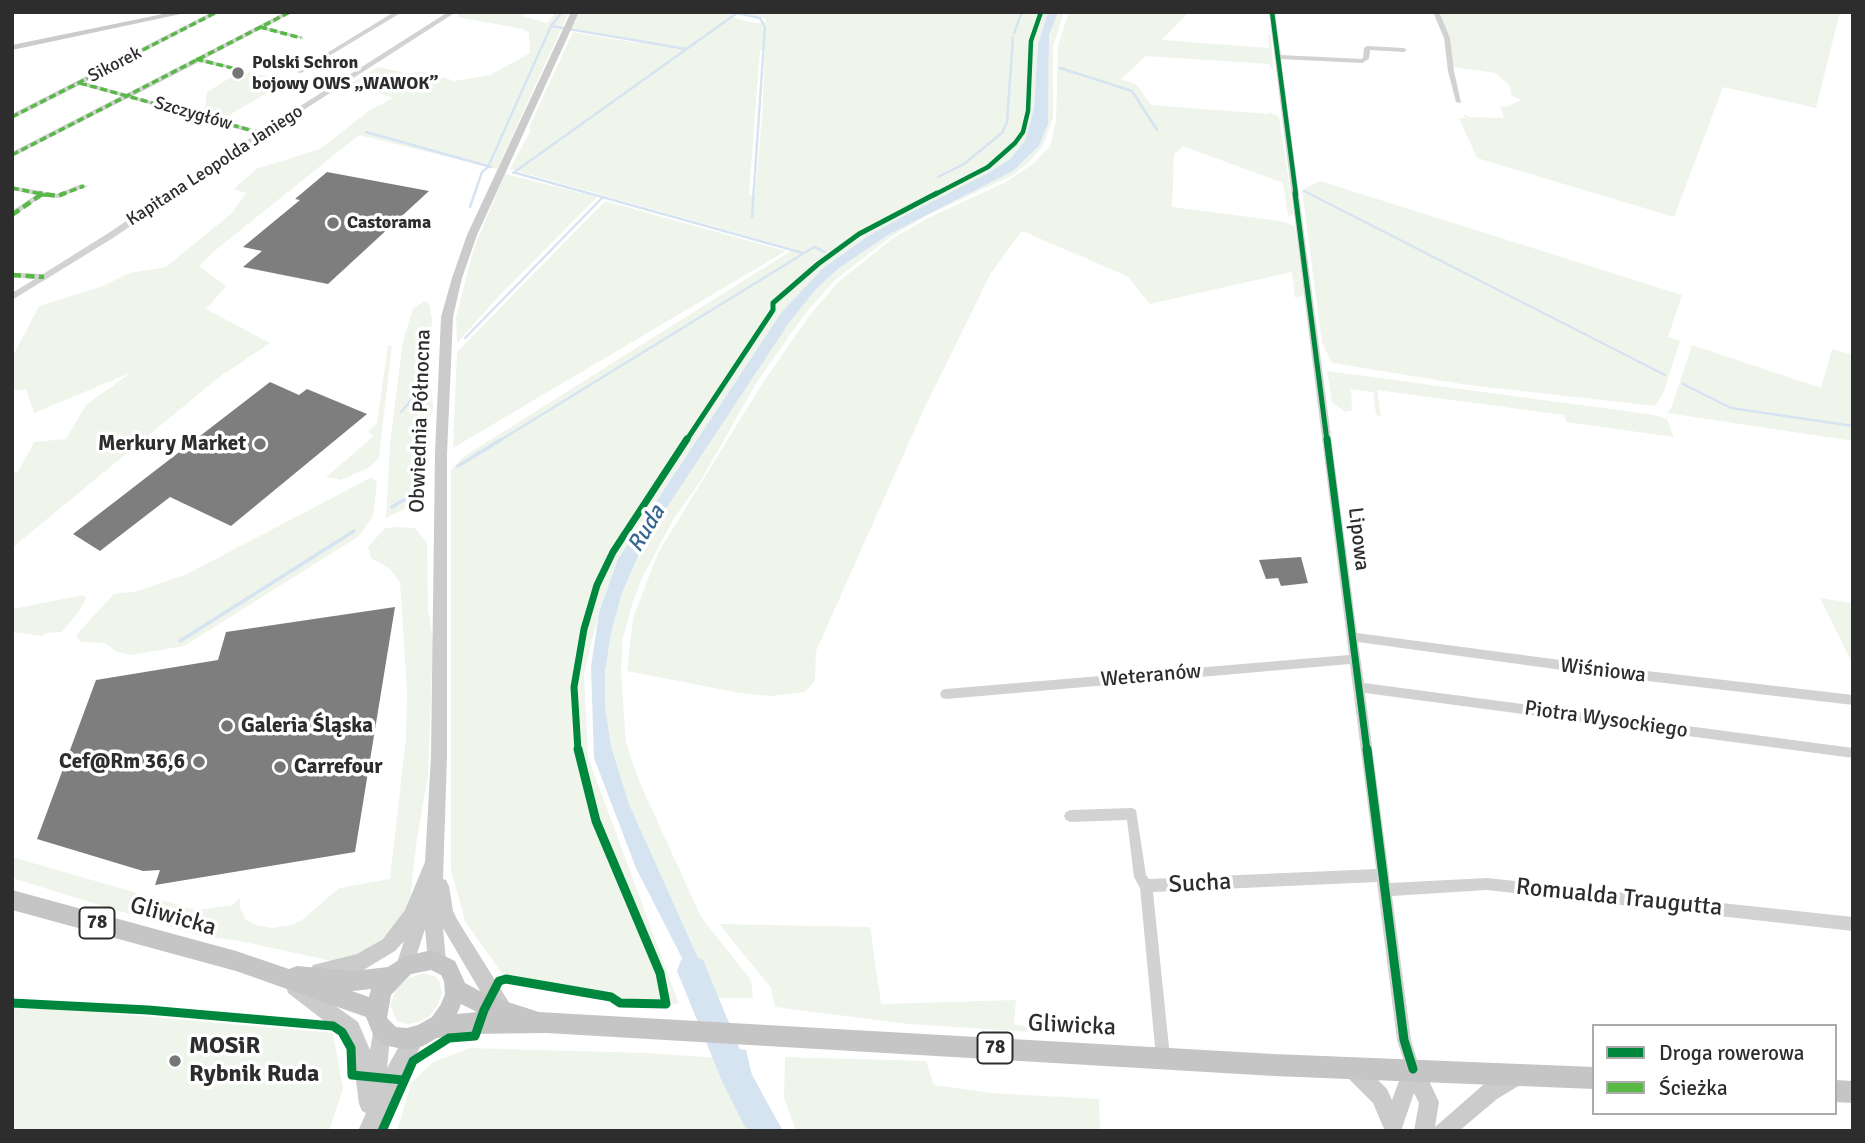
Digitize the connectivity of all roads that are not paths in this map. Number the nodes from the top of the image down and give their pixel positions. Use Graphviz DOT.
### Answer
graph roads {
  1 [pos="186,12"];
  2 [pos="217,12"];
  3 [pos="290,12"];
  4 [pos="399,12"];
  5 [pos="453,12"];
  6 [pos="575,12"];
  7 [pos="1272,12"];
  8 [pos="1436,12"];
  9 [pos="260,27"];
  10 [pos="301,38"];
  11 [pos="12,48"];
  12 [pos="1404,50"];
  13 [pos="1278,57"];
  14 [pos="196,59"];
  15 [pos="244,71"];
  16 [pos="299,72"];
  17 [pos="80,83"];
  18 [pos="125,95"];
  19 [pos="1459,102"];
  20 [pos="12,117"];
  21 [pos="261,133"];
  22 [pos="12,155"];
  23 [pos="84,186"];
  24 [pos="12,188"];
  25 [pos="42,194"];
  26 [pos="12,215"];
  27 [pos="12,275"];
  28 [pos="44,277"];
  29 [pos="12,297"];
  30 [pos="1353,637"];
  31 [pos="1356,659"];
  32 [pos="1359,687"];
  33 [pos="946,694"];
  34 [pos="1853,700"];
  35 [pos="1853,753"];
  36 [pos="1070,816"];
  37 [pos="434,857"];
  38 [pos="1383,875"];
  39 [pos="1146,886"];
  40 [pos="1385,890"];
  41 [pos="12,900"];
  42 [pos="1853,924"];
  43 [pos="437,961"];
  44 [pos="398,972"];
  45 [pos="280,974"];
  46 [pos="455,989"];
  47 [pos="503,1011"];
  48 [pos="379,1020"];
  49 [pos="547,1021"];
  50 [pos="425,1032"];
  51 [pos="1163,1057"];
  52 [pos="1353,1069"];
  53 [pos="1413,1069"];
  54 [pos="1519,1074"];
  55 [pos="1592,1078"];
  56 [pos="369,1104"];
  57 [pos="1393,1127"];
  58 [pos="366,1131"];
  59 [pos="1424,1131"];
  60 [pos="1443,1131"];
  1 -- 11 [label="main road"];
  2 -- 17 [label="street, Sikorek"];
  3 -- 9 [label="street, Szczygłów"];
  4 -- 16 [label="street"];
  5 -- 21 [label="street, Kapitana Leopolda Janiego"];
  6 -- 37 [label="main road, Obwiednia Północna"];
  7 -- 13 [label="street, Lipowa"];
  8 -- 19 [label="street"];
  9 -- 10 [label="street"];
  9 -- 14 [label="street, Szczygłów"];
  12 -- 13 [label="street"];
  13 -- 30 [label="street, Lipowa"];
  14 -- 15 [label="street"];
  14 -- 18 [label="street, Szczygłów"];
  17 -- 18 [label="street"];
  17 -- 20 [label="street, Sikorek"];
  18 -- 21 [label="street, Szczygłów"];
  18 -- 22 [label="street, Szczygłów"];
  21 -- 28 [label="street, Kapitana Leopolda Janiego"];
  23 -- 25 [label="street"];
  24 -- 25 [label="street"];
  25 -- 26 [label="street"];
  27 -- 28 [label="street"];
  28 -- 29 [label="street, Kapitana Leopolda Janiego"];
  30 -- 31 [label="street, Lipowa"];
  30 -- 34 [label="street, Wiśniowa"];
  31 -- 32 [label="street, Lipowa"];
  31 -- 33 [label="street, Weteranów"];
  32 -- 35 [label="street, Piotra Wysockiego"];
  32 -- 38 [label="street, Lipowa"];
  36 -- 39 [label="street"];
  37 -- 43 [label="main road, Obwiednia Północna"];
  37 -- 44 [label="main road, Obwiednia Północna"];
  37 -- 45 [label="main road"];
  37 -- 47 [label="main road"];
  38 -- 39 [label="street, Sucha"];
  38 -- 40 [label="street, Lipowa"];
  39 -- 51 [label="street, Sucha"];
  40 -- 42 [label="street, Romualda Traugutta"];
  40 -- 53 [label="street, Lipowa"];
  41 -- 45 [label="main road, Gliwicka / 78"];
  43 -- 44 [label="main road, 78"];
  43 -- 46 [label="main road"];
  44 -- 45 [label="main road, Gliwicka / 78"];
  44 -- 48 [label="main road"];
  45 -- 48 [label="main road, Gliwicka / 78"];
  45 -- 56 [label="main road"];
  46 -- 47 [label="main road, Gliwicka / 78"];
  46 -- 50 [label="main road"];
  47 -- 49 [label="main road, Gliwicka / 78"];
  48 -- 50 [label="main road, 78"];
  48 -- 56 [label="main road"];
  49 -- 50 [label="main road, Gliwicka / 78"];
  49 -- 51 [label="main road, Gliwicka / 78"];
  50 -- 58 [label="main road"];
  51 -- 52 [label="main road, Gliwicka / 78"];
  52 -- 53 [label="main road, Gliwicka / 78"];
  52 -- 57 [label="main road"];
  53 -- 54 [label="main road, Gliwicka / 78"];
  53 -- 57 [label="main road"];
  53 -- 59 [label="main road"];
  54 -- 55 [label="main road, Gliwicka / 78"];
  54 -- 60 [label="main road"];
  56 -- 58 [label="main road"];
}
